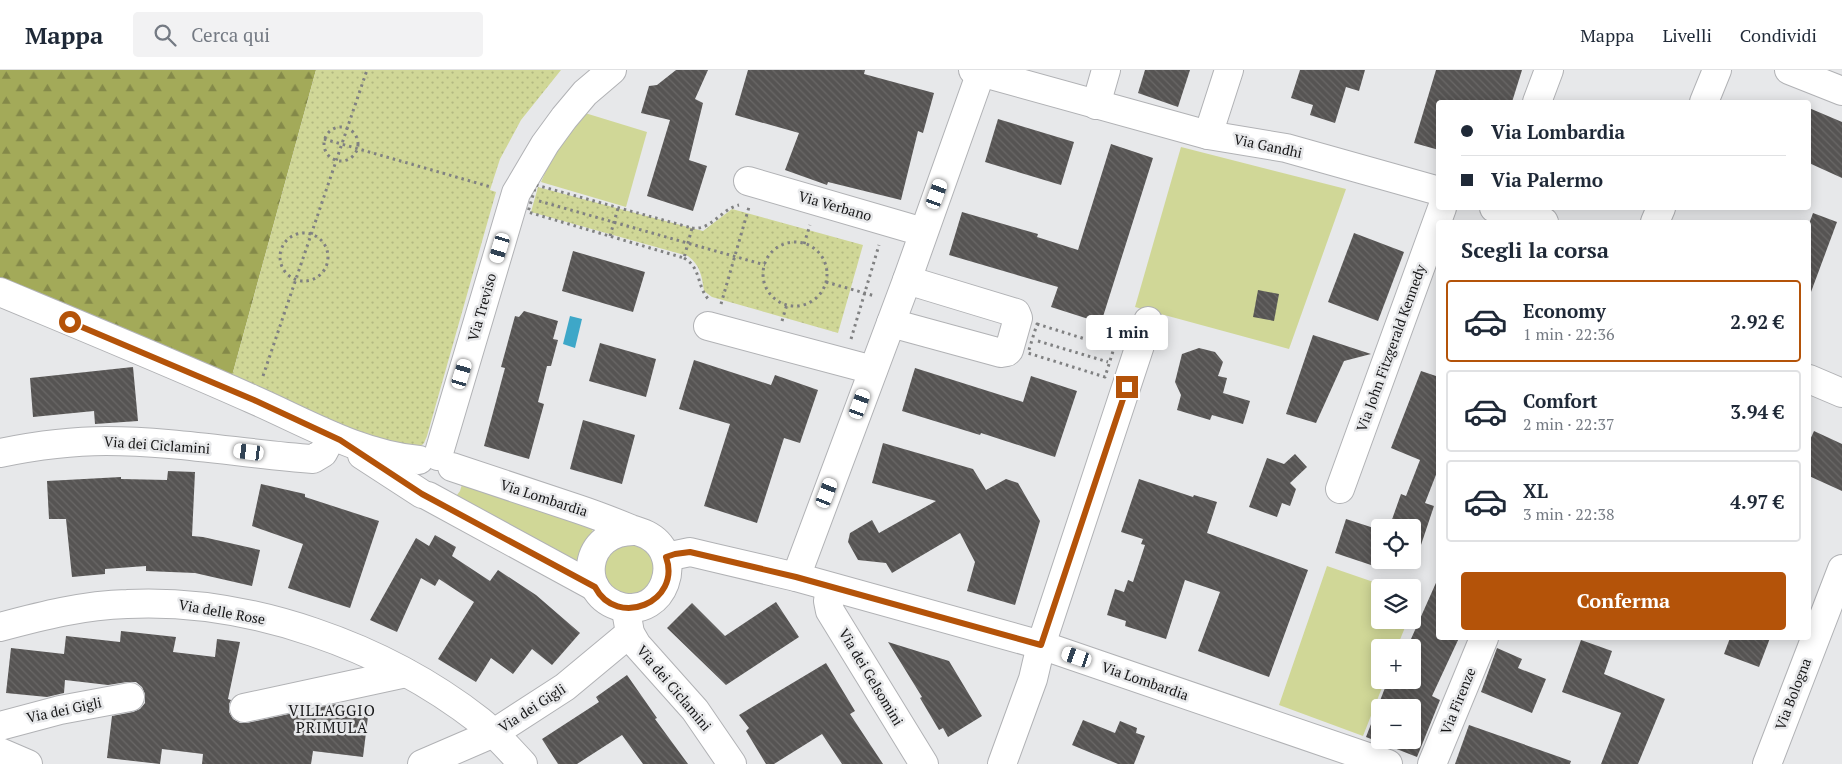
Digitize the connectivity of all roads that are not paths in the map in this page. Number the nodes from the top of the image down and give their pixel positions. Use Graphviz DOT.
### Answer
graph roads {
  1 [pos="612,70"];
  2 [pos="1106,70"];
  3 [pos="1229,70"];
  4 [pos="1548,70"];
  5 [pos="1718,70"];
  6 [pos="1789,70"];
  7 [pos="977,71"];
  8 [pos="1842,91"];
  9 [pos="1538,100"];
  10 [pos="1705,100"];
  11 [pos="1096,105"];
  12 [pos="1208,135"];
  13 [pos="1436,190"];
  14 [pos="748,194"];
  15 [pos="1504,210"];
  16 [pos="1537,220"];
  17 [pos="1436,225"];
  18 [pos="923,232"];
  19 [pos="907,280"];
  20 [pos="0,292"];
  21 [pos="714,316"];
  22 [pos="1148,321"];
  23 [pos="891,323"];
  24 [pos="873,370"];
  25 [pos="1811,380"];
  26 [pos="1842,393"];
  27 [pos="336,438"];
  28 [pos="0,452"];
  29 [pos="436,461"];
  30 [pos="1340,489"];
  31 [pos="425,495"];
  32 [pos="636,531"];
  33 [pos="666,557"];
  34 [pos="1842,569"];
  35 [pos="796,577"];
  36 [pos="830,586"];
  37 [pos="595,587"];
  38 [pos="628,621"];
  39 [pos="0,627"];
  40 [pos="1483,640"];
  41 [pos="1041,645"];
  42 [pos="406,673"];
  43 [pos="130,697"];
  44 [pos="244,708"];
  45 [pos="0,726"];
  46 [pos="494,733"];
  47 [pos="0,752"];
  48 [pos="28,764"];
  49 [pos="422,764"];
  50 [pos="523,764"];
  51 [pos="732,764"];
  52 [pos="924,764"];
  53 [pos="1002,764"];
  54 [pos="1388,764"];
  55 [pos="1432,764"];
  56 [pos="1766,764"];
  1 -- 29 [label="street, Via Treviso"];
  2 -- 11 [label="street"];
  3 -- 12 [label="street"];
  4 -- 9 [label="street"];
  5 -- 10 [label="street"];
  6 -- 8 [label="street"];
  7 -- 11 [label="street"];
  7 -- 18 [label="street"];
  11 -- 12 [label="street, Via Gandhi"];
  12 -- 13 [label="street, Via Gandhi"];
  14 -- 18 [label="street, Via Verbano"];
  15 -- 16 [label="street"];
  17 -- 30 [label="street, Via John Fitzgerald Kennedy"];
  18 -- 19 [label="street"];
  19 -- 23 [label="street"];
  19 -- 23 [label="street"];
  20 -- 27 [label="street, Via Lombardia"];
  21 -- 24 [label="street"];
  22 -- 41 [label="street"];
  23 -- 24 [label="street"];
  24 -- 35 [label="street"];
  25 -- 26 [label="street"];
  27 -- 28 [label="street, Via dei Ciclamini"];
  27 -- 29 [label="street, Via Lombardia"];
  27 -- 31 [label="street, Via Lombardia"];
  29 -- 31 [label="street"];
  29 -- 31 [label="street"];
  29 -- 32 [label="street, Via Lombardia"];
  31 -- 37 [label="street, Via Lombardia"];
  32 -- 33 [label="street, Via Lombardia"];
  32 -- 37 [label="street"];
  33 -- 35 [label="street, Via Lombardia"];
  33 -- 38 [label="street"];
  34 -- 56 [label="street, Via Bologna"];
  35 -- 36 [label="street, Via Lombardia"];
  36 -- 41 [label="street, Via Lombardia"];
  36 -- 52 [label="street, Via dei Gelsomini"];
  37 -- 38 [label="street, Via Lombardia"];
  38 -- 46 [label="street, Via dei Gigli"];
  38 -- 51 [label="street, Via dei Ciclamini"];
  39 -- 42 [label="street, Via delle Rose"];
  40 -- 55 [label="street, Via Firenze"];
  41 -- 53 [label="street"];
  41 -- 54 [label="street, Via Lombardia"];
  42 -- 44 [label="street"];
  42 -- 46 [label="street, Via delle Rose"];
  43 -- 45 [label="street, Via dei Gigli"];
  46 -- 49 [label="street, Via dei Gigli"];
  46 -- 50 [label="street, Via delle Rose"];
  47 -- 48 [label="street"];
}
